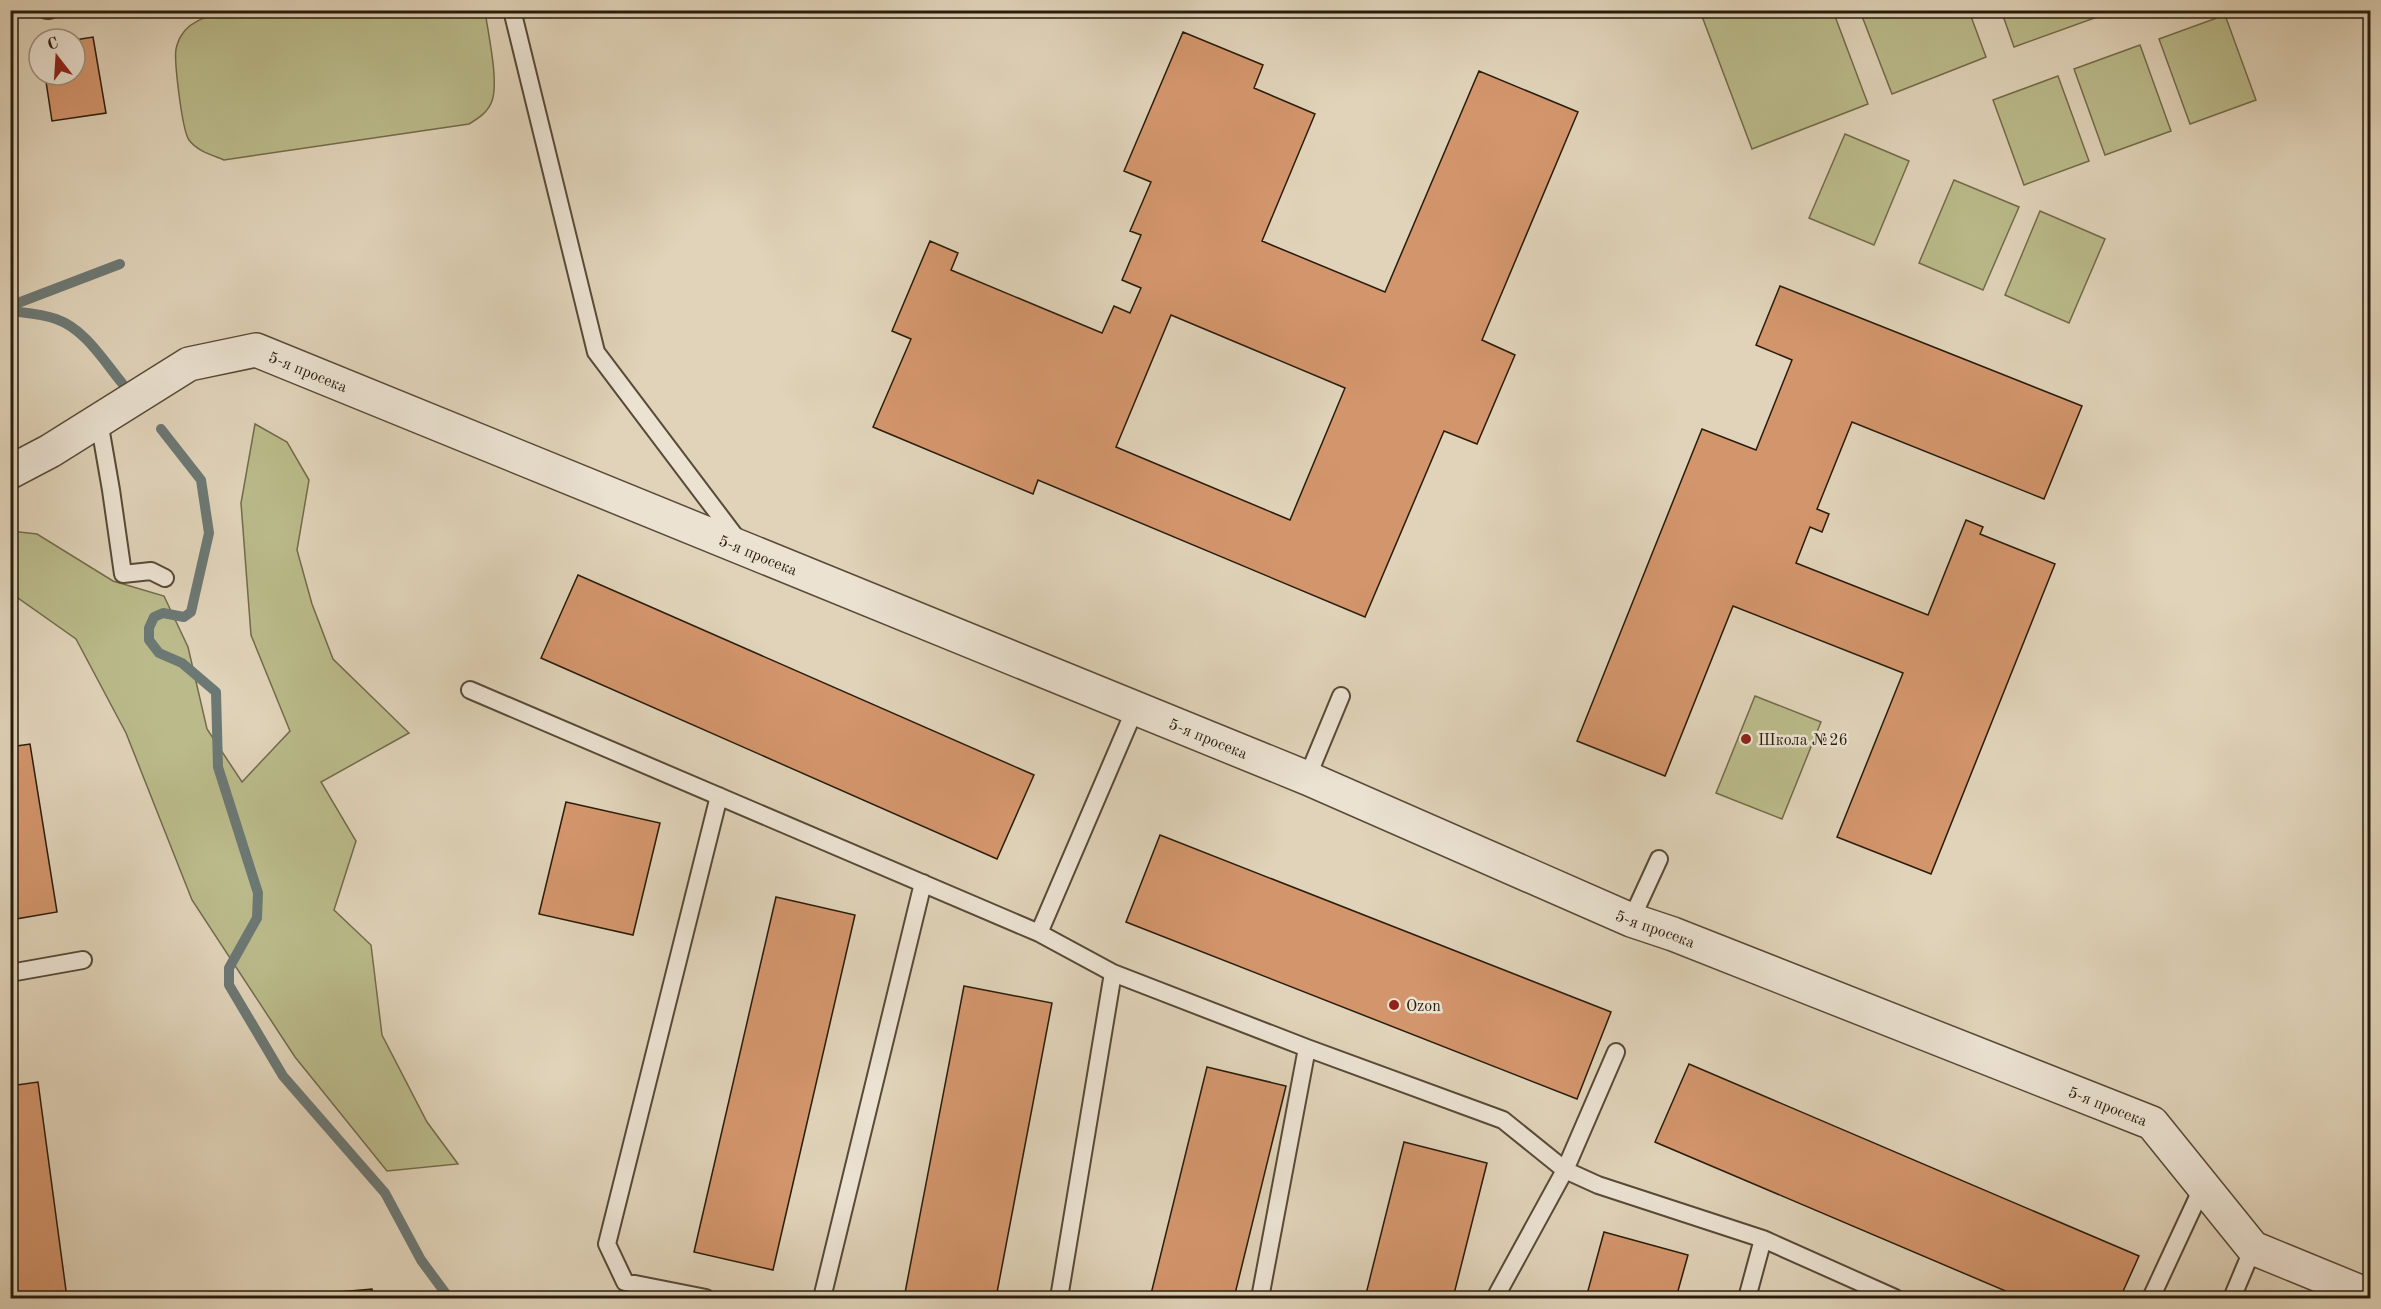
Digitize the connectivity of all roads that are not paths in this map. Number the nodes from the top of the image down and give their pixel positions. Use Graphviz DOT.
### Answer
graph roads {
  1 [pos="512,10"];
  2 [pos="99,421"];
  3 [pos="10,472"];
  4 [pos="746,550"];
  5 [pos="165,578"];
  6 [pos="470,690"];
  7 [pos="1341,696"];
  8 [pos="1135,709"];
  9 [pos="1307,778"];
  10 [pos="719,796"];
  11 [pos="1659,859"];
  12 [pos="923,883"];
  13 [pos="1631,920"];
  14 [pos="1039,933"];
  15 [pos="83,960"];
  16 [pos="10,973"];
  17 [pos="1113,973"];
  18 [pos="1307,1048"];
  19 [pos="1616,1052"];
  20 [pos="1565,1170"];
  21 [pos="2203,1186"];
  22 [pos="1763,1239"];
  23 [pos="2253,1248"];
  24 [pos="2370,1296"];
  25 [pos="706,1299"];
  26 [pos="822,1299"];
  27 [pos="1059,1299"];
  28 [pos="1260,1299"];
  29 [pos="1495,1299"];
  30 [pos="1747,1299"];
  31 [pos="1895,1299"];
  32 [pos="2151,1299"];
  33 [pos="2232,1299"];
  1 -- 4 [label="lane"];
  2 -- 3 [label="street, 5-я просека"];
  2 -- 4 [label="street, 5-я просека"];
  2 -- 5 [label="lane"];
  4 -- 8 [label="street, 5-я просека"];
  6 -- 10 [label="lane"];
  7 -- 9 [label="lane"];
  8 -- 9 [label="street, 5-я просека"];
  8 -- 14 [label="lane"];
  9 -- 13 [label="street, 5-я просека"];
  10 -- 12 [label="lane"];
  10 -- 25 [label="lane"];
  11 -- 13 [label="lane"];
  12 -- 14 [label="lane"];
  12 -- 26 [label="lane"];
  13 -- 21 [label="street, 5-я просека"];
  14 -- 17 [label="lane"];
  15 -- 16 [label="lane"];
  17 -- 18 [label="lane"];
  17 -- 27 [label="lane"];
  18 -- 20 [label="lane"];
  18 -- 28 [label="lane"];
  19 -- 20 [label="lane"];
  20 -- 22 [label="lane"];
  20 -- 29 [label="lane"];
  21 -- 23 [label="street, 5-я просека"];
  21 -- 32 [label="lane"];
  22 -- 30 [label="lane"];
  22 -- 31 [label="lane"];
  23 -- 24 [label="street, 5-я просека"];
  23 -- 33 [label="lane"];
}
